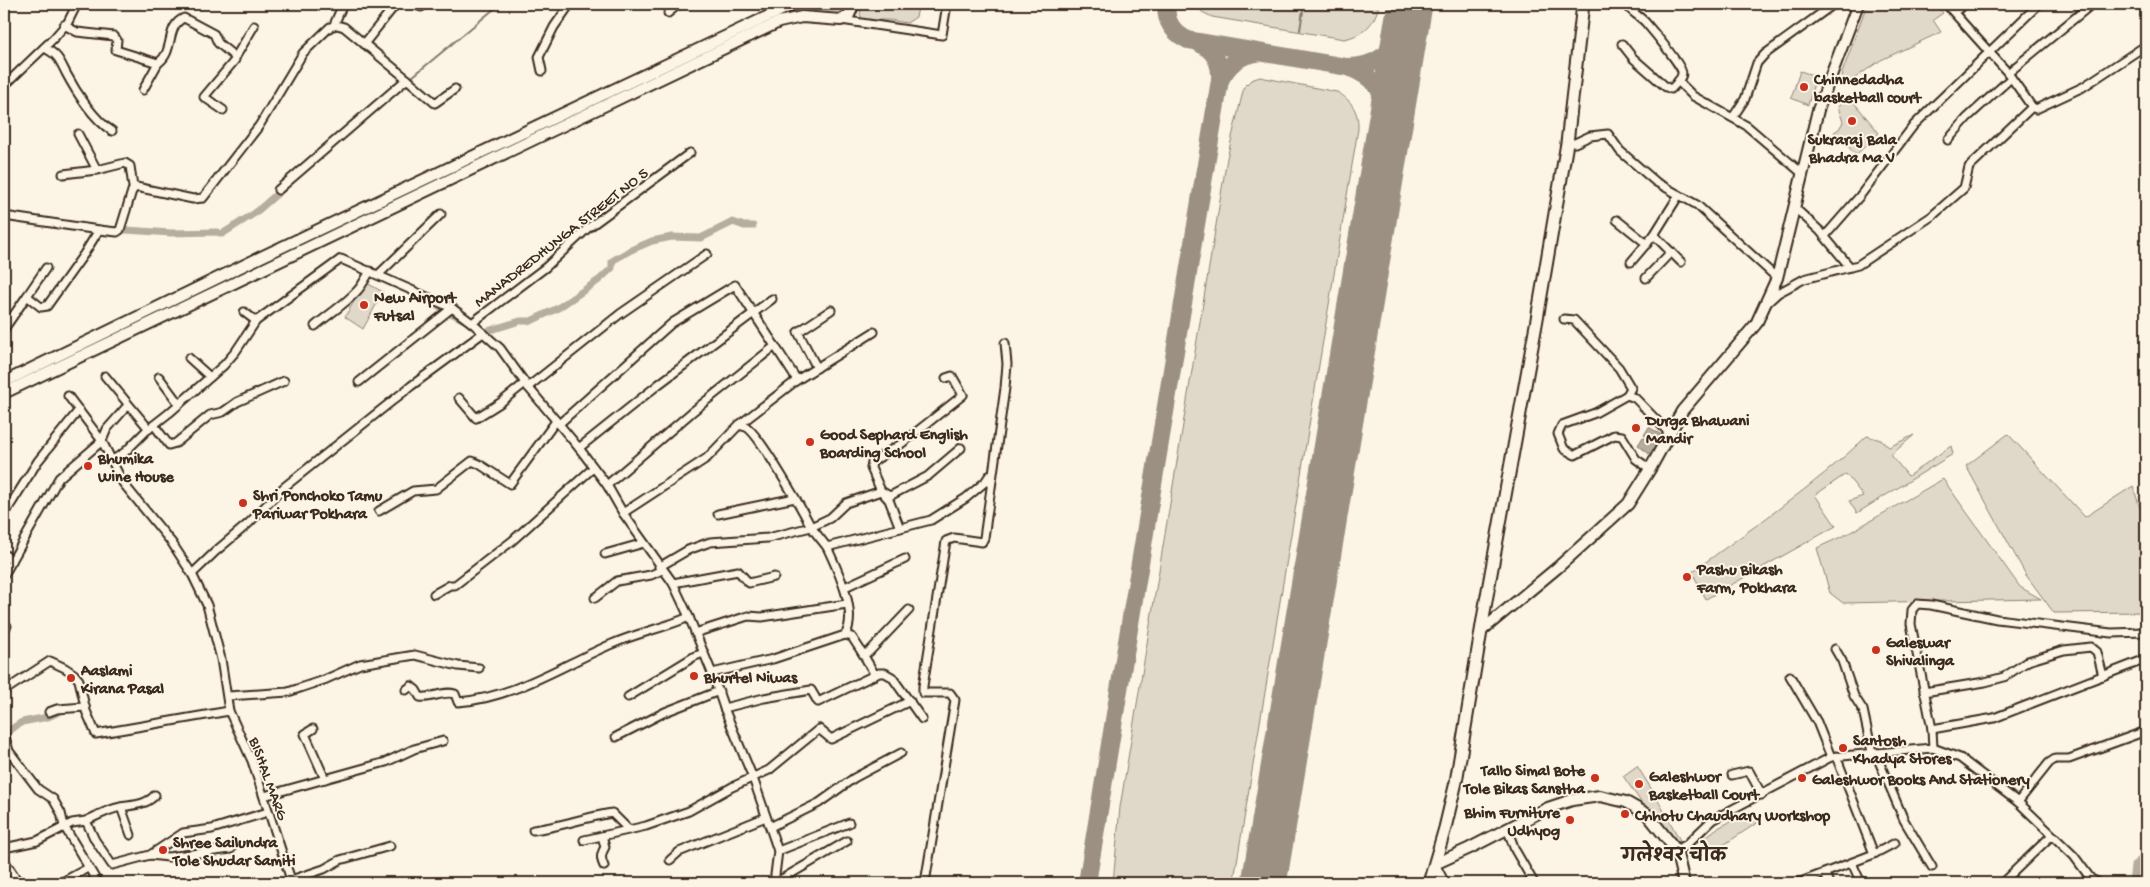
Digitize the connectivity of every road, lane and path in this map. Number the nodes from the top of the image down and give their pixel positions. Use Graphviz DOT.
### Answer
graph roads {
  1 [pos="78,4"];
  2 [pos="343,4"];
  3 [pos="396,4"];
  4 [pos="414,4"];
  5 [pos="426,4"];
  6 [pos="570,4"];
  7 [pos="678,4"];
  8 [pos="794,4"];
  9 [pos="947,4"];
  10 [pos="1583,4"];
  11 [pos="1834,4"];
  12 [pos="1858,4"];
  13 [pos="1946,4"];
  14 [pos="1965,4"];
  15 [pos="2039,4"];
  16 [pos="2092,4"];
  17 [pos="853,5"];
  18 [pos="1629,8"];
  19 [pos="1954,12"];
  20 [pos="668,13"];
  21 [pos="835,20"];
  22 [pos="851,21"];
  23 [pos="64,25"];
  24 [pos="334,25"];
  25 [pos="254,26"];
  26 [pos="364,44"];
  27 [pos="1622,44"];
  28 [pos="44,48"];
  29 [pos="2142,48"];
  30 [pos="1989,52"];
  31 [pos="235,58"];
  32 [pos="158,63"];
  33 [pos="542,72"];
  34 [pos="2009,75"];
  35 [pos="407,79"];
  36 [pos="1678,81"];
  37 [pos="4,86"];
  38 [pos="455,89"];
  39 [pos="144,90"];
  40 [pos="2032,107"];
  41 [pos="223,110"];
  42 [pos="1733,117"];
  43 [pos="112,131"];
  44 [pos="78,134"];
  45 [pos="1948,140"];
  46 [pos="1566,143"];
  47 [pos="690,153"];
  48 [pos="97,170"];
  49 [pos="63,174"];
  50 [pos="1803,174"];
  51 [pos="133,188"];
  52 [pos="278,190"];
  53 [pos="1679,195"];
  54 [pos="1795,208"];
  55 [pos="441,214"];
  56 [pos="4,216"];
  57 [pos="1617,220"];
  58 [pos="99,230"];
  59 [pos="1654,235"];
  60 [pos="1825,236"];
  61 [pos="1647,244"];
  62 [pos="1671,252"];
  63 [pos="707,254"];
  64 [pos="1631,262"];
  65 [pos="1681,262"];
  66 [pos="1850,267"];
  67 [pos="46,268"];
  68 [pos="370,271"];
  69 [pos="378,275"];
  70 [pos="1646,278"];
  71 [pos="1777,278"];
  72 [pos="27,296"];
  73 [pos="772,299"];
  74 [pos="1766,303"];
  75 [pos="452,308"];
  76 [pos="831,310"];
  77 [pos="244,312"];
  78 [pos="752,313"];
  79 [pos="1564,319"];
  80 [pos="256,321"];
  81 [pos="472,323"];
  82 [pos="315,326"];
  83 [pos="4,329"];
  84 [pos="483,332"];
  85 [pos="874,332"];
  86 [pos="1005,343"];
  87 [pos="775,346"];
  88 [pos="189,358"];
  89 [pos="818,368"];
  90 [pos="105,376"];
  91 [pos="159,377"];
  92 [pos="210,377"];
  93 [pos="946,378"];
  94 [pos="284,380"];
  95 [pos="797,380"];
  96 [pos="4,382"];
  97 [pos="359,382"];
  98 [pos="526,385"];
  99 [pos="4,394"];
  100 [pos="1626,395"];
  101 [pos="68,396"];
  102 [pos="459,398"];
  103 [pos="180,404"];
  104 [pos="128,405"];
  105 [pos="79,410"];
  106 [pos="558,423"];
  107 [pos="738,425"];
  108 [pos="151,427"];
  109 [pos="1670,434"];
  110 [pos="102,441"];
  111 [pos="579,448"];
  112 [pos="961,448"];
  113 [pos="113,460"];
  114 [pos="593,468"];
  115 [pos="1650,469"];
  116 [pos="989,476"];
  117 [pos="607,485"];
  118 [pos="881,491"];
  119 [pos="795,498"];
  120 [pos="379,511"];
  121 [pos="623,513"];
  122 [pos="718,514"];
  123 [pos="4,515"];
  124 [pos="811,527"];
  125 [pos="900,528"];
  126 [pos="644,544"];
  127 [pos="827,548"];
  128 [pos="4,554"];
  129 [pos="605,554"];
  130 [pos="905,559"];
  131 [pos="12,561"];
  132 [pos="661,568"];
  133 [pos="192,574"];
  134 [pos="4,575"];
  135 [pos="774,577"];
  136 [pos="672,583"];
  137 [pos="845,586"];
  138 [pos="434,594"];
  139 [pos="595,598"];
  140 [pos="847,604"];
  141 [pos="909,610"];
  142 [pos="689,617"];
  143 [pos="4,624"];
  144 [pos="4,630"];
  145 [pos="1481,631"];
  146 [pos="2146,632"];
  147 [pos="695,633"];
  148 [pos="845,635"];
  149 [pos="1835,649"];
  150 [pos="704,654"];
  151 [pos="863,654"];
  152 [pos="2146,659"];
  153 [pos="478,668"];
  154 [pos="712,673"];
  155 [pos="875,675"];
  156 [pos="1790,676"];
  157 [pos="2102,676"];
  158 [pos="406,690"];
  159 [pos="4,691"];
  160 [pos="719,691"];
  161 [pos="1924,692"];
  162 [pos="228,696"];
  163 [pos="628,697"];
  164 [pos="910,701"];
  165 [pos="85,706"];
  166 [pos="724,708"];
  167 [pos="229,711"];
  168 [pos="49,712"];
  169 [pos="922,719"];
  170 [pos="313,729"];
  171 [pos="1932,729"];
  172 [pos="2146,731"];
  173 [pos="4,733"];
  174 [pos="616,738"];
  175 [pos="443,741"];
  176 [pos="1933,748"];
  177 [pos="1874,752"];
  178 [pos="901,753"];
  179 [pos="1834,756"];
  180 [pos="1732,775"];
  181 [pos="753,778"];
  182 [pos="325,779"];
  183 [pos="1762,795"];
  184 [pos="155,796"];
  185 [pos="264,796"];
  186 [pos="2018,802"];
  187 [pos="121,807"];
  188 [pos="268,812"];
  189 [pos="766,817"];
  190 [pos="86,822"];
  191 [pos="849,823"];
  192 [pos="64,826"];
  193 [pos="770,827"];
  194 [pos="1507,828"];
  195 [pos="628,829"];
  196 [pos="533,830"];
  197 [pos="131,835"];
  198 [pos="602,836"];
  199 [pos="2051,836"];
  200 [pos="584,840"];
  201 [pos="847,841"];
  202 [pos="1895,843"];
  203 [pos="390,846"];
  204 [pos="4,848"];
  205 [pos="231,850"];
  206 [pos="1676,850"];
  207 [pos="778,851"];
  208 [pos="150,854"];
  209 [pos="1874,854"];
  210 [pos="4,860"];
  211 [pos="670,860"];
  212 [pos="1852,863"];
  213 [pos="1435,864"];
  214 [pos="604,866"];
  215 [pos="1932,867"];
  216 [pos="88,868"];
  217 [pos="1825,874"];
  218 [pos="292,882"];
  219 [pos="2007,882"];
  220 [pos="19,883"];
  221 [pos="60,883"];
  222 [pos="98,883"];
  223 [pos="775,883"];
  224 [pos="926,883"];
  225 [pos="1429,883"];
  226 [pos="1445,883"];
  227 [pos="1534,883"];
  228 [pos="1684,883"];
  229 [pos="1798,883"];
  230 [pos="1829,883"];
  231 [pos="1861,883"];
  232 [pos="2099,883"];
  1 -- 23 [label="street"];
  2 -- 24 [label="street"];
  3 -- 26 [label="street"];
  4 -- 5 [label="street"];
  6 -- 33 [label="street"];
  7 -- 20 [label="street"];
  8 -- 96 [label="street"];
  9 -- 22 [label="street"];
  10 -- 46 [label="main road"];
  11 -- 42 [label="street"];
  12 -- 50 [label="street"];
  13 -- 19 [label="street"];
  14 -- 19 [label="street"];
  15 -- 30 [label="street"];
  16 -- 34 [label="street"];
  17 -- 21 [label="street"];
  17 -- 22 [label="street"];
  18 -- 36 [label="street"];
  19 -- 30 [label="street"];
  21 -- 22 [label="street"];
  21 -- 99 [label="street"];
  23 -- 28 [label="street"];
  23 -- 32 [label="street"];
  24 -- 26 [label="street"];
  24 -- 51 [label="street"];
  25 -- 31 [label="street"];
  26 -- 35 [label="street"];
  27 -- 36 [label="street"];
  28 -- 37 [label="street"];
  28 -- 43 [label="street"];
  29 -- 40 [label="street"];
  30 -- 34 [label="street"];
  30 -- 60 [label="street"];
  31 -- 32 [label="street"];
  31 -- 41 [label="street"];
  32 -- 39 [label="street"];
  34 -- 40 [label="street"];
  34 -- 45 [label="street"];
  35 -- 38 [label="street"];
  35 -- 52 [label="street"];
  36 -- 42 [label="street"];
  40 -- 66 [label="street"];
  42 -- 50 [label="street"];
  44 -- 48 [label="street"];
  46 -- 53 [label="street"];
  46 -- 145 [label="main road"];
  47 -- 81 [label="street, MANADREDHUNGA STREET NO 5"];
  48 -- 49 [label="street"];
  48 -- 51 [label="street"];
  50 -- 54 [label="street"];
  51 -- 58 [label="street"];
  53 -- 59 [label="street"];
  53 -- 71 [label="street"];
  54 -- 60 [label="street"];
  54 -- 71 [label="street"];
  55 -- 69 [label="street"];
  56 -- 58 [label="street"];
  57 -- 61 [label="street"];
  58 -- 72 [label="street"];
  59 -- 61 [label="street"];
  59 -- 62 [label="street"];
  60 -- 66 [label="street"];
  61 -- 64 [label="street"];
  62 -- 65 [label="street"];
  62 -- 70 [label="street"];
  63 -- 98 [label="street"];
  66 -- 74 [label="street"];
  67 -- 72 [label="street"];
  68 -- 69 [label="street"];
  68 -- 80 [label="street"];
  68 -- 82 [label="street"];
  69 -- 75 [label="street"];
  71 -- 74 [label="street"];
  72 -- 83 [label="street"];
  73 -- 78 [label="street"];
  74 -- 109 [label="street"];
  75 -- 81 [label="street"];
  75 -- 97 [label="street"];
  76 -- 89 [label="street"];
  77 -- 80 [label="street"];
  78 -- 87 [label="street"];
  78 -- 106 [label="street"];
  78 -- 111 [label="street"];
  79 -- 100 [label="street"];
  80 -- 92 [label="street"];
  81 -- 84 [label="street"];
  84 -- 98 [label="street"];
  84 -- 133 [label="street"];
  85 -- 89 [label="street"];
  86 -- 224 [label="street"];
  87 -- 95 [label="street"];
  87 -- 117 [label="street"];
  88 -- 92 [label="street"];
  89 -- 95 [label="street"];
  90 -- 104 [label="street"];
  91 -- 103 [label="street"];
  92 -- 103 [label="street"];
  93 -- 118 [label="street"];
  94 -- 108 [label="street"];
  95 -- 107 [label="street"];
  98 -- 102 [label="street"];
  98 -- 106 [label="street"];
  100 -- 109 [label="street"];
  100 -- 115 [label="street"];
  101 -- 105 [label="street"];
  103 -- 108 [label="street"];
  104 -- 108 [label="street"];
  104 -- 110 [label="street"];
  105 -- 110 [label="street"];
  105 -- 123 [label="street"];
  106 -- 111 [label="street"];
  106 -- 120 [label="street"];
  107 -- 119 [label="street"];
  107 -- 121 [label="street"];
  108 -- 113 [label="street"];
  109 -- 115 [label="street"];
  110 -- 113 [label="street"];
  110 -- 131 [label="street"];
  111 -- 114 [label="street"];
  112 -- 118 [label="street"];
  113 -- 133 [label="street"];
  114 -- 117 [label="street"];
  114 -- 138 [label="street"];
  115 -- 145 [label="street"];
  116 -- 125 [label="street"];
  117 -- 121 [label="street"];
  118 -- 124 [label="street"];
  118 -- 125 [label="street"];
  119 -- 122 [label="street"];
  119 -- 124 [label="street"];
  121 -- 126 [label="street"];
  124 -- 127 [label="street"];
  124 -- 132 [label="street"];
  125 -- 127 [label="street"];
  126 -- 129 [label="street"];
  126 -- 132 [label="street"];
  127 -- 137 [label="street"];
  128 -- 131 [label="street"];
  130 -- 137 [label="street"];
  131 -- 134 [label="street"];
  132 -- 136 [label="street"];
  132 -- 139 [label="street"];
  133 -- 162 [label="street"];
  135 -- 136 [label="street"];
  136 -- 142 [label="street"];
  137 -- 140 [label="street"];
  140 -- 147 [label="street"];
  140 -- 148 [label="street"];
  141 -- 151 [label="street"];
  142 -- 147 [label="street"];
  142 -- 158 [label="street"];
  143 -- 144 [label="street"];
  145 -- 213 [label="main road"];
  146 -- 161 [label="street"];
  147 -- 150 [label="street"];
  148 -- 151 [label="street"];
  148 -- 154 [label="street"];
  149 -- 177 [label="street"];
  150 -- 154 [label="street"];
  150 -- 163 [label="street"];
  151 -- 155 [label="street"];
  152 -- 157 [label="street"];
  153 -- 162 [label="street"];
  154 -- 160 [label="street"];
  155 -- 164 [label="street"];
  155 -- 166 [label="street"];
  156 -- 179 [label="street"];
  157 -- 161 [label="street"];
  157 -- 171 [label="street"];
  159 -- 165 [label="street"];
  160 -- 166 [label="street"];
  160 -- 174 [label="street"];
  161 -- 171 [label="street"];
  162 -- 167 [label="street"];
  164 -- 169 [label="street"];
  164 -- 181 [label="street"];
  165 -- 167 [label="street"];
  165 -- 168 [label="street"];
  166 -- 181 [label="street"];
  167 -- 185 [label="street, BISHAL MARG"];
  170 -- 182 [label="street"];
  171 -- 176 [label="street"];
  172 -- 186 [label="street"];
  173 -- 192 [label="street"];
  175 -- 182 [label="street"];
  176 -- 177 [label="street"];
  176 -- 186 [label="street"];
  177 -- 179 [label="street"];
  177 -- 215 [label="street"];
  178 -- 193 [label="street"];
  179 -- 183 [label="street"];
  179 -- 209 [label="street"];
  180 -- 183 [label="street"];
  181 -- 189 [label="street"];
  181 -- 195 [label="street"];
  182 -- 185 [label="street"];
  183 -- 206 [label="street"];
  184 -- 187 [label="street"];
  185 -- 188 [label="street, BISHAL MARG"];
  186 -- 199 [label="street"];
  187 -- 190 [label="street"];
  187 -- 197 [label="street"];
  188 -- 208 [label="street"];
  188 -- 218 [label="street, BISHAL MARG"];
  189 -- 193 [label="street"];
  189 -- 211 [label="street"];
  190 -- 192 [label="street"];
  190 -- 208 [label="street"];
  191 -- 207 [label="street"];
  192 -- 204 [label="street"];
  192 -- 216 [label="street"];
  193 -- 207 [label="street"];
  194 -- 206 [label="street"];
  194 -- 213 [label="street"];
  194 -- 227 [label="street"];
  195 -- 196 [label="street"];
  195 -- 198 [label="street"];
  198 -- 200 [label="street"];
  198 -- 214 [label="street"];
  199 -- 219 [label="street"];
  199 -- 232 [label="street"];
  201 -- 223 [label="street"];
  202 -- 209 [label="street"];
  203 -- 218 [label="street"];
  205 -- 208 [label="street"];
  206 -- 228 [label="street"];
  207 -- 223 [label="street"];
  209 -- 212 [label="street"];
  210 -- 220 [label="street"];
  212 -- 217 [label="street"];
  212 -- 231 [label="street"];
  213 -- 225 [label="main road"];
  213 -- 226 [label="street"];
  216 -- 221 [label="street"];
  216 -- 222 [label="street"];
  217 -- 229 [label="street"];
  217 -- 230 [label="street"];
}
